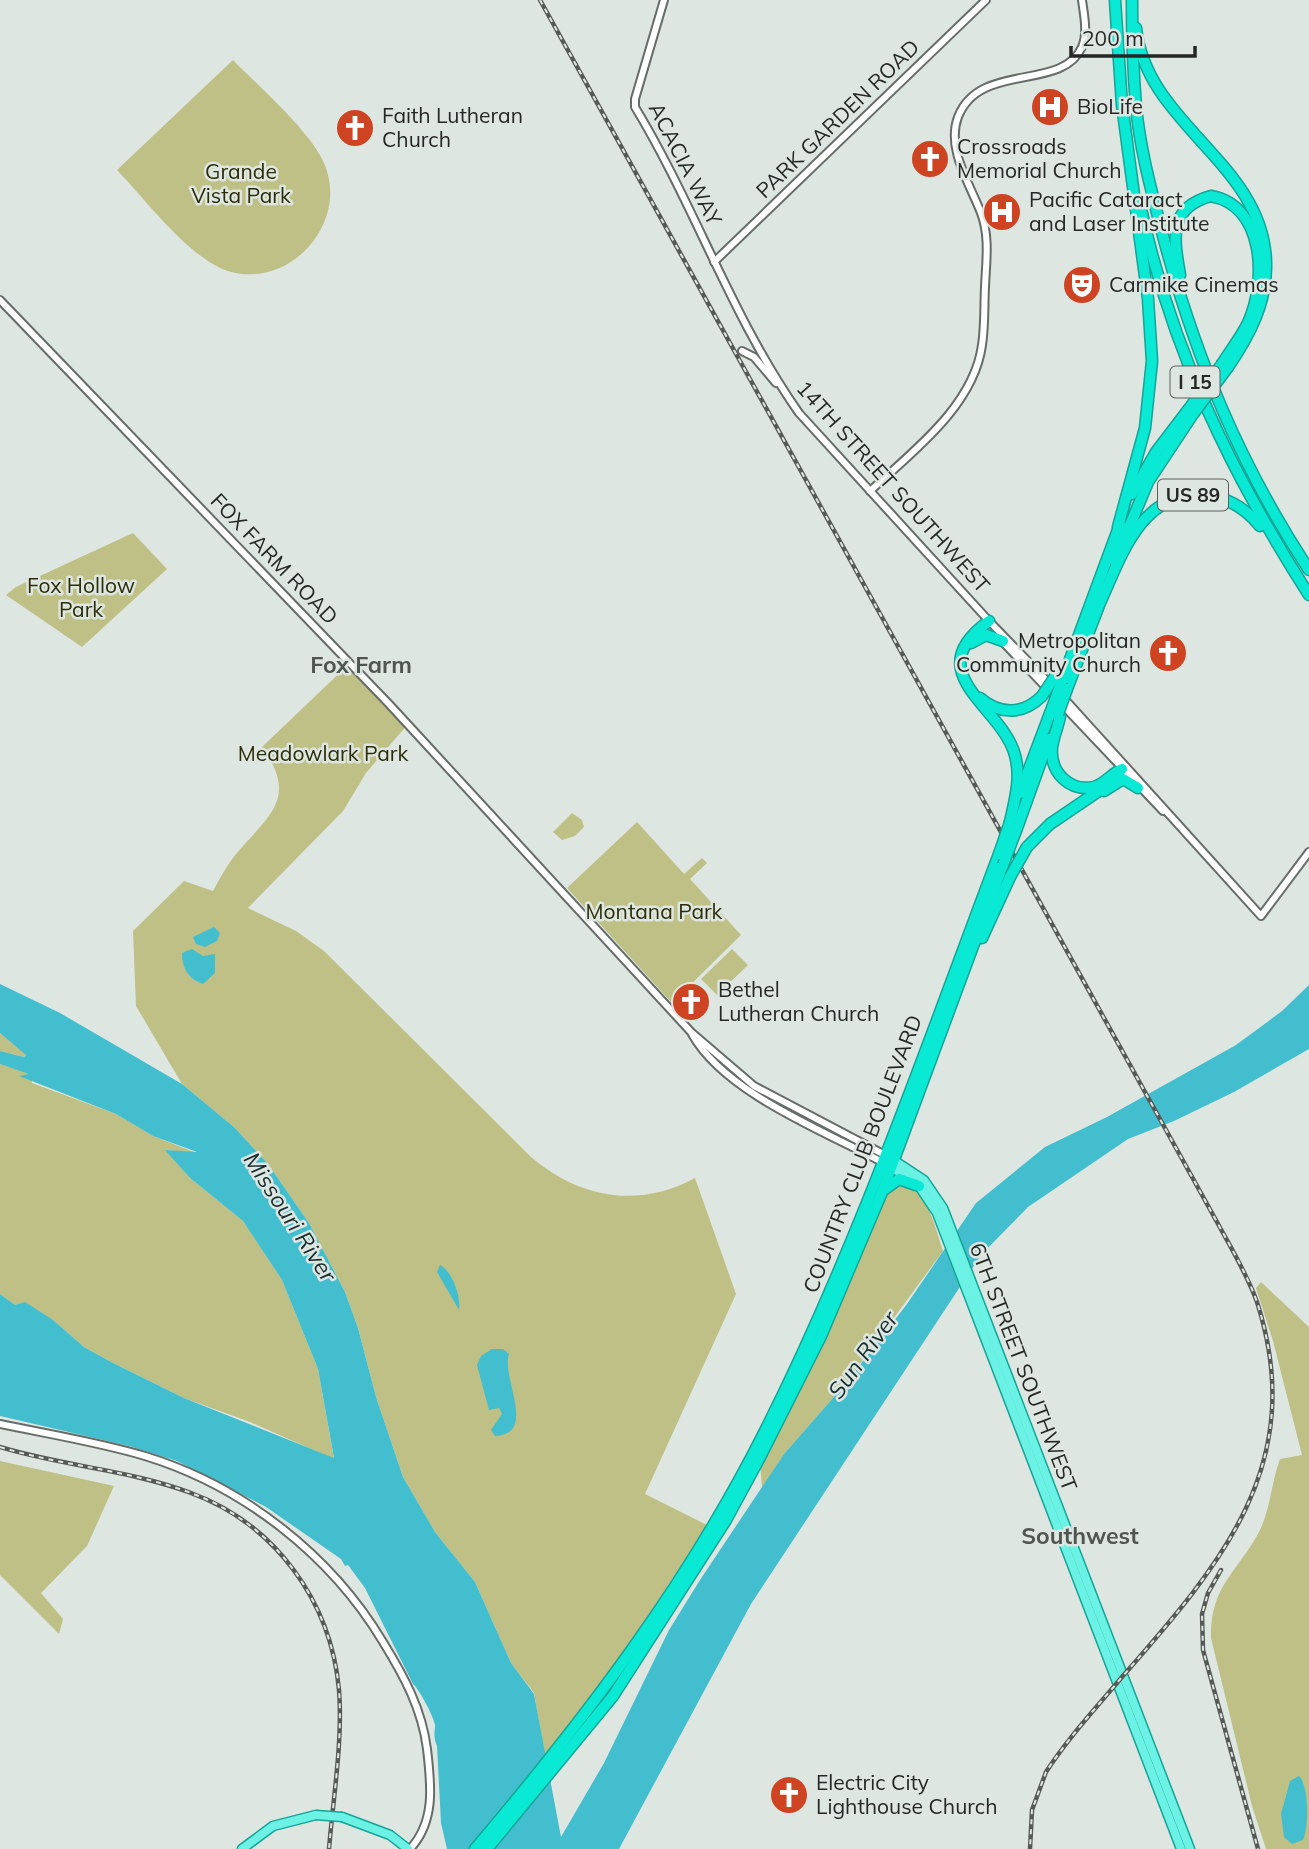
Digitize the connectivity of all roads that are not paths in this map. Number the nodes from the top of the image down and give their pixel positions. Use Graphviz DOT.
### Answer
graph roads {
  1 [pos="664,0"];
  2 [pos="986,0"];
  3 [pos="1082,0"];
  4 [pos="1115,0"];
  5 [pos="1133,0"];
  6 [pos="1128,150"];
  7 [pos="714,262"];
  8 [pos="1181,297"];
  9 [pos="0,300"];
  10 [pos="742,351"];
  11 [pos="1225,365"];
  12 [pos="780,387"];
  13 [pos="1190,412"];
  14 [pos="870,491"];
  15 [pos="1118,527"];
  16 [pos="1309,570"];
  17 [pos="1309,596"];
  18 [pos="1095,614"];
  19 [pos="989,621"];
  20 [pos="1003,641"];
  21 [pos="971,643"];
  22 [pos="1063,685"];
  23 [pos="1057,713"];
  24 [pos="1124,767"];
  25 [pos="1138,788"];
  26 [pos="1094,796"];
  27 [pos="1164,812"];
  28 [pos="1013,825"];
  29 [pos="1309,852"];
  30 [pos="962,976"];
  31 [pos="889,1161"];
  32 [pos="919,1186"];
  33 [pos="882,1192"];
  34 [pos="944,1220"];
  35 [pos="0,1424"];
  36 [pos="559,1756"];
  37 [pos="242,1849"];
  38 [pos="409,1849"];
  39 [pos="475,1849"];
  40 [pos="487,1849"];
  41 [pos="1181,1849"];
  42 [pos="1190,1849"];
  1 -- 7 [label="street, ACACIA WAY"];
  2 -- 7 [label="street, PARK GARDEN ROAD"];
  3 -- 14 [label="street"];
  4 -- 6 [label="highway, I 15"];
  5 -- 8 [label="highway, I 15"];
  5 -- 11 [label="highway"];
  6 -- 15 [label="highway"];
  6 -- 17 [label="highway, I 15"];
  7 -- 12 [label="street, 14TH STREET SOUTHWEST"];
  8 -- 11 [label="highway, US 89"];
  8 -- 16 [label="highway, I 15"];
  9 -- 31 [label="street, FOX FARM ROAD"];
  10 -- 12 [label="street"];
  11 -- 13 [label="highway, US 89, bridge"];
  12 -- 14 [label="street, 14TH STREET SOUTHWEST"];
  13 -- 15 [label="highway, US 89"];
  13 -- 18 [label="highway"];
  14 -- 19 [label="street, 14TH STREET SOUTHWEST"];
  15 -- 22 [label="highway, COUNTRY CLUB BOULEVARD"];
  17 -- 18 [label="highway, US 89"];
  18 -- 22 [label="highway, COUNTRY CLUB BOULEVARD"];
  19 -- 20 [label="street, 14TH STREET SOUTHWEST"];
  19 -- 21 [label="highway"];
  19 -- 24 [label="street, 14TH STREET SOUTHWEST"];
  19 -- 28 [label="highway"];
  20 -- 21 [label="highway"];
  20 -- 24 [label="street, 14TH STREET SOUTHWEST"];
  21 -- 22 [label="highway, bridge"];
  22 -- 23 [label="highway, COUNTRY CLUB BOULEVARD, bridge"];
  23 -- 24 [label="highway"];
  23 -- 28 [label="highway, COUNTRY CLUB BOULEVARD"];
  24 -- 25 [label="street, 14TH STREET SOUTHWEST"];
  24 -- 26 [label="highway"];
  24 -- 27 [label="street, 14TH STREET SOUTHWEST"];
  25 -- 26 [label="highway"];
  25 -- 27 [label="street, 14TH STREET SOUTHWEST"];
  26 -- 30 [label="highway, bridge"];
  27 -- 29 [label="street, 14TH STREET SOUTHWEST"];
  28 -- 30 [label="highway, COUNTRY CLUB BOULEVARD, bridge"];
  28 -- 31 [label="highway, COUNTRY CLUB BOULEVARD, bridge"];
  30 -- 31 [label="highway, COUNTRY CLUB BOULEVARD"];
  31 -- 32 [label="main road, 6TH STREET SOUTHWEST"];
  31 -- 33 [label="highway, COUNTRY CLUB BOULEVARD"];
  31 -- 34 [label="main road, 6TH STREET SOUTHWEST"];
  31 -- 36 [label="highway, COUNTRY CLUB BOULEVARD"];
  32 -- 33 [label="highway"];
  32 -- 34 [label="main road, 6TH STREET SOUTHWEST"];
  33 -- 36 [label="highway, COUNTRY CLUB BOULEVARD"];
  34 -- 41 [label="main road, 6TH STREET SOUTHWEST"];
  34 -- 42 [label="main road, 6TH STREET SOUTHWEST"];
  35 -- 38 [label="street"];
  36 -- 39 [label="highway"];
  36 -- 40 [label="highway"];
  37 -- 38 [label="main road, bridge"];
}
